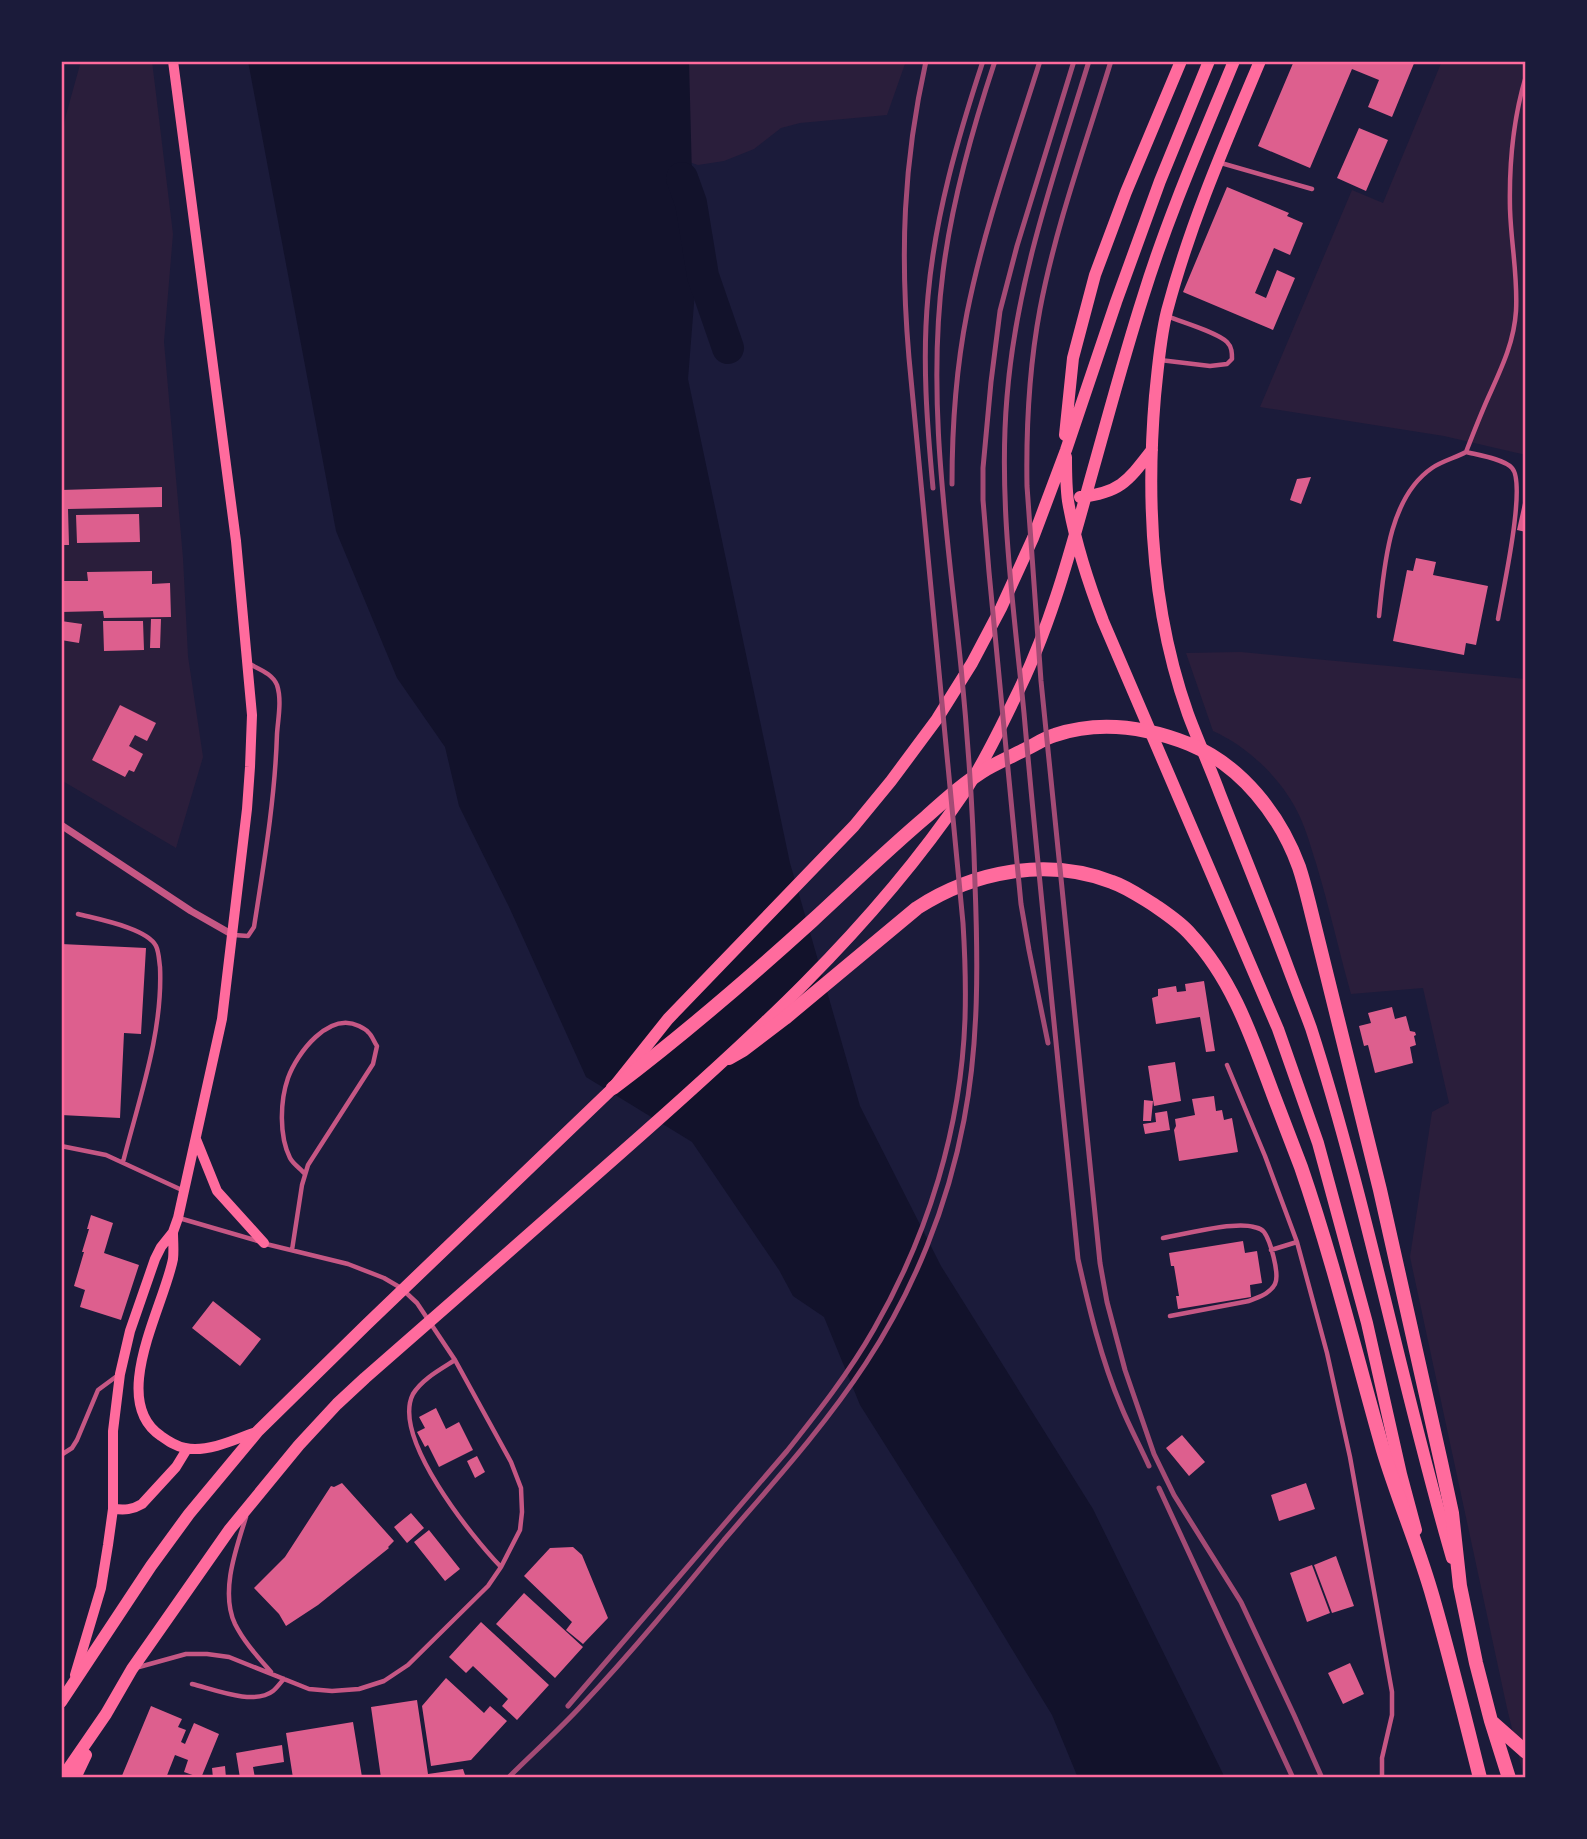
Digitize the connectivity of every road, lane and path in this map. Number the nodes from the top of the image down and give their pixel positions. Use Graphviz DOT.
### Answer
graph roads {
  1 [pos="173,61"];
  2 [pos="1181,61"];
  3 [pos="1209,61"];
  4 [pos="1234,61"];
  5 [pos="1259,61"];
  6 [pos="1526,76"];
  7 [pos="1217,161"];
  8 [pos="1312,190"];
  9 [pos="1166,316"];
  10 [pos="1158,359"];
  11 [pos="1152,450"];
  12 [pos="1466,452"];
  13 [pos="1067,498"];
  14 [pos="1379,616"];
  15 [pos="1498,620"];
  16 [pos="247,662"];
  17 [pos="61,825"];
  18 [pos="78,914"];
  19 [pos="233,935"];
  20 [pos="729,1058"];
  21 [pos="1227,1065"];
  22 [pos="613,1088"];
  23 [pos="197,1139"];
  24 [pos="61,1146"];
  25 [pos="123,1162"];
  26 [pos="305,1174"];
  27 [pos="185,1191"];
  28 [pos="178,1218"];
  29 [pos="173,1232"];
  30 [pos="1163,1238"];
  31 [pos="1297,1242"];
  32 [pos="264,1243"];
  33 [pos="292,1250"];
  34 [pos="1271,1250"];
  35 [pos="1170,1317"];
  36 [pos="455,1360"];
  37 [pos="120,1374"];
  38 [pos="258,1432"];
  39 [pos="187,1449"];
  40 [pos="61,1455"];
  41 [pos="250,1505"];
  42 [pos="113,1509"];
  43 [pos="501,1567"];
  44 [pos="1460,1586"];
  45 [pos="1432,1595"];
  46 [pos="132,1669"];
  47 [pos="271,1673"];
  48 [pos="284,1679"];
  49 [pos="192,1684"];
  50 [pos="72,1687"];
  51 [pos="61,1702"];
  52 [pos="106,1714"];
  53 [pos="1491,1721"];
  54 [pos="1526,1752"];
  55 [pos="62,1778"];
  56 [pos="75,1778"];
  57 [pos="1382,1778"];
  58 [pos="1480,1778"];
  59 [pos="1509,1778"];
  1 -- 16 [label="main road"];
  2 -- 13 [label="main road"];
  3 -- 22 [label="main road"];
  4 -- 20 [label="main road"];
  5 -- 7 [label="main road"];
  6 -- 12 [label="lane"];
  7 -- 8 [label="lane"];
  7 -- 9 [label="main road"];
  9 -- 10 [label="main road"];
  9 -- 10 [label="lane"];
  10 -- 11 [label="main road"];
  11 -- 13 [label="main road"];
  11 -- 44 [label="main road"];
  12 -- 14 [label="lane"];
  12 -- 15 [label="lane"];
  13 -- 45 [label="main road"];
  16 -- 19 [label="main road"];
  16 -- 19 [label="lane"];
  17 -- 19 [label="street"];
  18 -- 25 [label="lane"];
  19 -- 23 [label="main road"];
  20 -- 41 [label="main road"];
  20 -- 45 [label="highway"];
  21 -- 31 [label="lane"];
  22 -- 38 [label="main road"];
  22 -- 44 [label="highway"];
  23 -- 27 [label="main road"];
  23 -- 32 [label="main road"];
  24 -- 25 [label="lane"];
  25 -- 27 [label="lane"];
  26 -- 26 [label="lane"];
  26 -- 33 [label="lane"];
  27 -- 28 [label="main road"];
  28 -- 29 [label="main road"];
  28 -- 32 [label="lane"];
  29 -- 37 [label="main road"];
  29 -- 39 [label="main road"];
  30 -- 34 [label="lane"];
  31 -- 34 [label="lane"];
  31 -- 57 [label="lane"];
  32 -- 33 [label="lane"];
  33 -- 36 [label="lane"];
  34 -- 35 [label="lane"];
  36 -- 43 [label="lane"];
  36 -- 43 [label="lane"];
  37 -- 40 [label="lane"];
  37 -- 42 [label="main road"];
  38 -- 39 [label="main road"];
  38 -- 50 [label="main road"];
  39 -- 42 [label="main road"];
  41 -- 46 [label="main road"];
  41 -- 47 [label="lane"];
  42 -- 50 [label="main road"];
  43 -- 48 [label="lane"];
  44 -- 53 [label="highway"];
  45 -- 58 [label="highway"];
  46 -- 47 [label="lane"];
  46 -- 52 [label="main road"];
  47 -- 48 [label="lane"];
  48 -- 49 [label="lane"];
  50 -- 51 [label="main road"];
  52 -- 55 [label="main road"];
  52 -- 56 [label="main road"];
  53 -- 54 [label="highway"];
  53 -- 59 [label="highway"];
}
